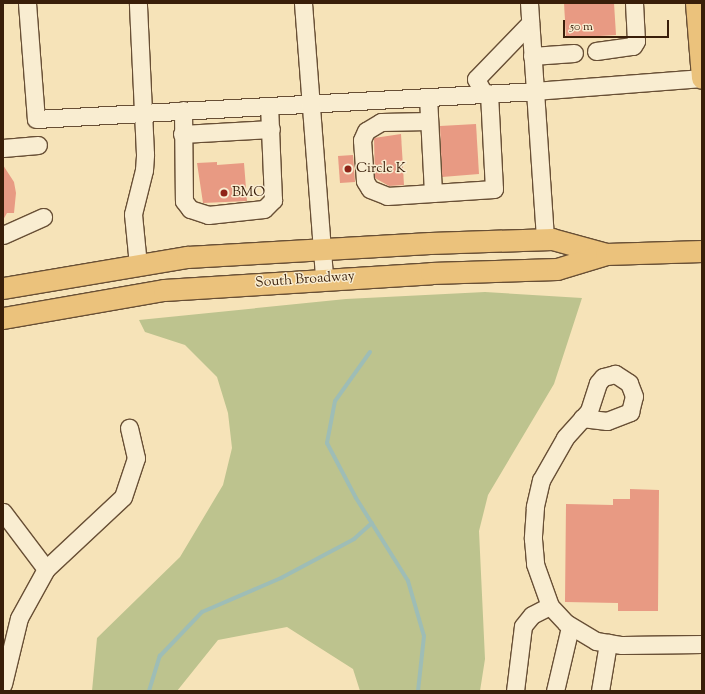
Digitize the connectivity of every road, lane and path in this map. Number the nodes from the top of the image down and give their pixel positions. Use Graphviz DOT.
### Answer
graph roads {
  1 [pos="27,3"];
  2 [pos="138,3"];
  3 [pos="303,3"];
  4 [pos="529,3"];
  5 [pos="634,3"];
  6 [pos="696,3"];
  7 [pos="530,23"];
  8 [pos="596,51"];
  9 [pos="574,53"];
  10 [pos="532,56"];
  11 [pos="702,78"];
  12 [pos="534,91"];
  13 [pos="486,94"];
  14 [pos="428,97"];
  15 [pos="310,104"];
  16 [pos="269,106"];
  17 [pos="183,110"];
  18 [pos="142,112"];
  19 [pos="429,121"];
  20 [pos="271,129"];
  21 [pos="182,134"];
  22 [pos="38,146"];
  23 [pos="3,148"];
  24 [pos="432,193"];
  25 [pos="43,217"];
  26 [pos="3,235"];
  27 [pos="545,239"];
  28 [pos="322,249"];
  29 [pos="702,251"];
  30 [pos="606,254"];
  31 [pos="138,264"];
  32 [pos="324,279"];
  33 [pos="3,288"];
  34 [pos="3,318"];
  35 [pos="582,418"];
  36 [pos="129,428"];
  37 [pos="3,512"];
  38 [pos="46,570"];
  39 [pos="550,606"];
  40 [pos="570,627"];
  41 [pos="608,643"];
  42 [pos="702,644"];
  43 [pos="3,684"];
  44 [pos="515,691"];
  45 [pos="555,691"];
  46 [pos="600,691"];
  1 -- 18 [label="street"];
  2 -- 18 [label="street"];
  3 -- 15 [label="street"];
  4 -- 7 [label="street"];
  5 -- 8 [label="street"];
  6 -- 11 [label="main road"];
  7 -- 10 [label="street"];
  7 -- 13 [label="street"];
  9 -- 10 [label="street"];
  10 -- 12 [label="street"];
  11 -- 12 [label="street"];
  12 -- 13 [label="street"];
  12 -- 27 [label="street"];
  13 -- 14 [label="street"];
  13 -- 24 [label="street"];
  14 -- 15 [label="street"];
  14 -- 19 [label="street"];
  15 -- 16 [label="street"];
  15 -- 28 [label="street"];
  16 -- 17 [label="street"];
  16 -- 20 [label="street"];
  17 -- 18 [label="street"];
  17 -- 21 [label="street"];
  18 -- 31 [label="street"];
  19 -- 24 [label="street"];
  19 -- 24 [label="street"];
  20 -- 21 [label="street"];
  20 -- 21 [label="street"];
  22 -- 23 [label="street"];
  25 -- 26 [label="street"];
  27 -- 28 [label="main road, South Broadway"];
  27 -- 30 [label="main road, South Broadway"];
  28 -- 31 [label="main road, South Broadway"];
  28 -- 32 [label="street"];
  29 -- 30 [label="main road, South Broadway"];
  30 -- 32 [label="main road, South Broadway"];
  31 -- 33 [label="main road, South Broadway"];
  32 -- 34 [label="main road, South Broadway"];
  35 -- 39 [label="street"];
  36 -- 38 [label="street"];
  37 -- 38 [label="street"];
  38 -- 43 [label="street"];
  39 -- 40 [label="street"];
  39 -- 44 [label="street"];
  40 -- 41 [label="street"];
  40 -- 45 [label="street"];
  41 -- 42 [label="street"];
  41 -- 46 [label="street"];
}
